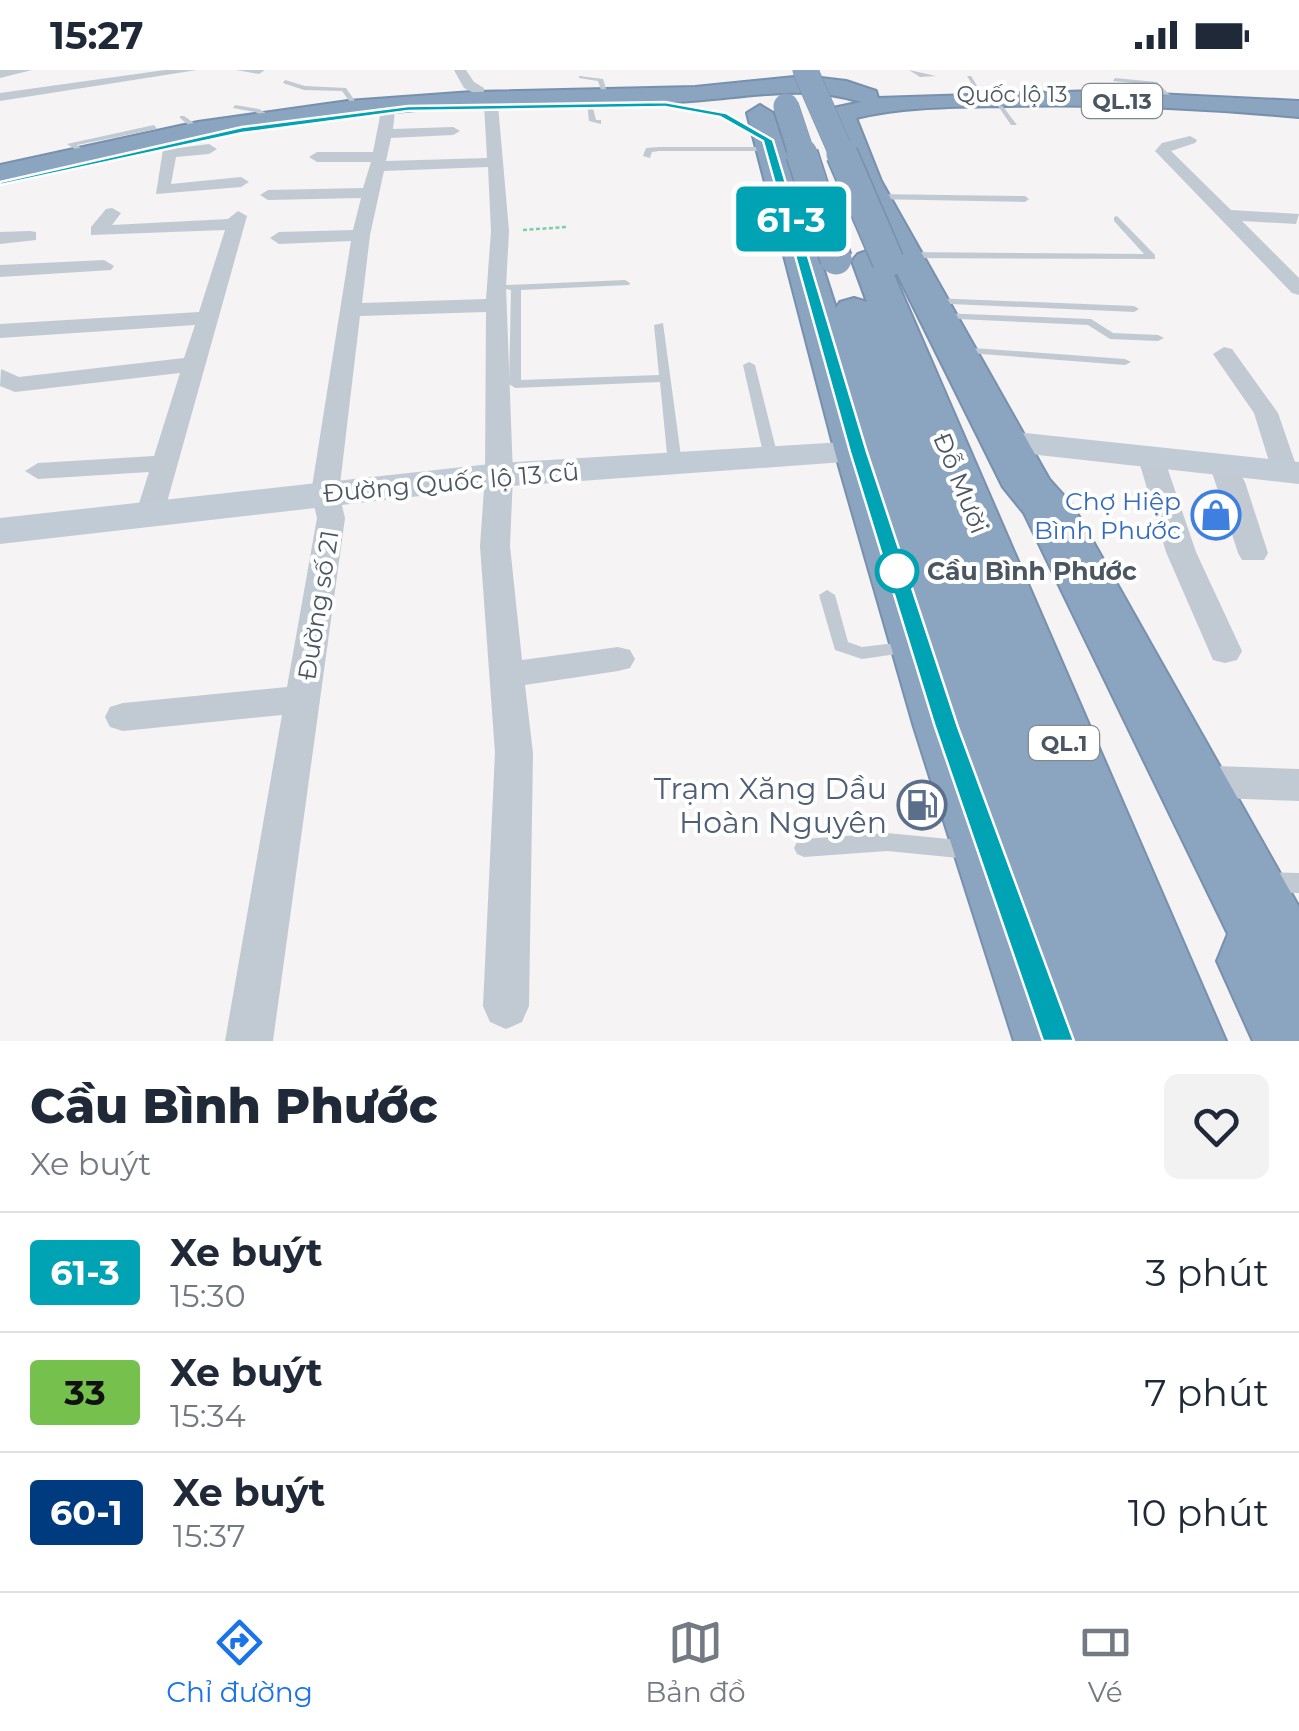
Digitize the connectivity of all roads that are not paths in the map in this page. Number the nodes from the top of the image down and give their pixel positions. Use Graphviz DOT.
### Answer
graph roads {
  1 [pos="26,70"];
  2 [pos="34,70"];
  3 [pos="191,70"];
  4 [pos="242,70"];
  5 [pos="259,70"];
  6 [pos="483,70"];
  7 [pos="912,70"];
  8 [pos="458,71"];
  9 [pos="0,74"];
  10 [pos="581,76"];
  11 [pos="1115,80"];
  12 [pos="285,82"];
  13 [pos="53,90"];
  14 [pos="938,90"];
  15 [pos="831,91"];
  16 [pos="982,91"];
  17 [pos="1167,95"];
  18 [pos="0,97"];
  19 [pos="754,100"];
  20 [pos="489,103"];
  21 [pos="665,103"];
  22 [pos="605,104"];
  23 [pos="1299,106"];
  24 [pos="235,107"];
  25 [pos="356,108"];
  26 [pos="272,119"];
  27 [pos="1014,123"];
  28 [pos="454,131"];
  29 [pos="197,132"];
  30 [pos="1190,140"];
  31 [pos="165,141"];
  32 [pos="380,152"];
  33 [pos="84,153"];
  34 [pos="647,156"];
  35 [pos="317,157"];
  36 [pos="493,162"];
  37 [pos="0,174"];
  38 [pos="246,174"];
  39 [pos="0,182"];
  40 [pos="268,195"];
  41 [pos="874,196"];
  42 [pos="1026,198"];
  43 [pos="172,202"];
  44 [pos="1226,215"];
  45 [pos="1117,220"];
  46 [pos="1296,220"];
  47 [pos="74,225"];
  48 [pos="158,228"];
  49 [pos="362,235"];
  50 [pos="30,236"];
  51 [pos="0,238"];
  52 [pos="279,238"];
  53 [pos="864,260"];
  54 [pos="1272,262"];
  55 [pos="1299,263"];
  56 [pos="104,266"];
  57 [pos="0,271"];
  58 [pos="625,283"];
  59 [pos="1299,289"];
  60 [pos="503,293"];
  61 [pos="936,309"];
  62 [pos="1134,309"];
  63 [pos="352,310"];
  64 [pos="209,318"];
  65 [pos="659,325"];
  66 [pos="0,331"];
  67 [pos="1158,338"];
  68 [pos="955,350"];
  69 [pos="1224,354"];
  70 [pos="1124,362"];
  71 [pos="196,364"];
  72 [pos="749,365"];
  73 [pos="0,376"];
  74 [pos="664,378"];
  75 [pos="942,453"];
  76 [pos="1150,455"];
  77 [pos="772,458"];
  78 [pos="166,463"];
  79 [pos="1222,463"];
  80 [pos="675,464"];
  81 [pos="38,471"];
  82 [pos="1292,472"];
  83 [pos="499,475"];
  84 [pos="325,492"];
  85 [pos="150,512"];
  86 [pos="0,531"];
  87 [pos="1254,553"];
  88 [pos="828,595"];
  89 [pos="921,646"];
  90 [pos="1225,650"];
  91 [pos="618,658"];
  92 [pos="508,675"];
  93 [pos="303,699"];
  94 [pos="123,717"];
  95 [pos="1189,781"];
  96 [pos="1299,785"];
  97 [pos="989,824"];
  98 [pos="804,848"];
  99 [pos="1270,882"];
  100 [pos="1299,989"];
  101 [pos="506,1006"];
  102 [pos="250,1041"];
  103 [pos="1023,1041"];
  104 [pos="1058,1041"];
  105 [pos="1108,1041"];
  106 [pos="1182,1041"];
  107 [pos="1298,1041"];
  1 -- 9 [label="street"];
  2 -- 13 [label="street"];
  3 -- 13 [label="street"];
  4 -- 5 [label="street"];
  6 -- 8 [label="street"];
  7 -- 14 [label="lane"];
  8 -- 20 [label="street"];
  10 -- 22 [label="lane"];
  11 -- 17 [label="lane"];
  12 -- 25 [label="lane"];
  13 -- 18 [label="street"];
  14 -- 15 [label="highway, Quốc lộ 13 / QL.13"];
  14 -- 15 [label="highway"];
  14 -- 16 [label="highway, Quốc lộ 13 / QL.13"];
  15 -- 19 [label="highway, QL.13"];
  15 -- 19 [label="highway"];
  15 -- 41 [label="highway, Đỗ Mười / QL.1"];
  15 -- 53 [label="highway, QL.1, bridge"];
  16 -- 17 [label="highway, Quốc lộ 13 / QL.13"];
  16 -- 23 [label="highway, Quốc lộ 13 / QL.13"];
  16 -- 27 [label="lane"];
  17 -- 23 [label="highway, Quốc lộ 13 / QL.13"];
  19 -- 21 [label="highway"];
  19 -- 22 [label="highway, QL.13"];
  19 -- 34 [label="lane"];
  19 -- 53 [label="highway, QL.1"];
  19 -- 75 [label="highway, Đỗ Mười / QL.1"];
  20 -- 21 [label="highway, QL.13"];
  20 -- 22 [label="highway, QL.13"];
  20 -- 25 [label="highway, QL.13"];
  20 -- 32 [label="highway, QL.13"];
  20 -- 36 [label="street"];
  21 -- 22 [label="highway, QL.13"];
  24 -- 26 [label="lane"];
  25 -- 26 [label="highway, QL.13"];
  26 -- 29 [label="highway, QL.13"];
  28 -- 32 [label="street"];
  29 -- 31 [label="street"];
  29 -- 33 [label="highway, QL.13"];
  30 -- 44 [label="street"];
  31 -- 32 [label="highway, QL.13"];
  31 -- 33 [label="lane"];
  31 -- 38 [label="street"];
  31 -- 39 [label="highway, QL.13"];
  32 -- 35 [label="street"];
  32 -- 36 [label="street"];
  32 -- 40 [label="street"];
  32 -- 49 [label="street, Đường số 21"];
  33 -- 37 [label="highway, QL.13"];
  36 -- 60 [label="street"];
  41 -- 42 [label="lane"];
  41 -- 53 [label="highway, Đỗ Mười / QL.1"];
  43 -- 48 [label="street"];
  44 -- 46 [label="street"];
  44 -- 54 [label="street"];
  45 -- 53 [label="lane"];
  47 -- 48 [label="street"];
  48 -- 64 [label="street"];
  49 -- 52 [label="street"];
  49 -- 63 [label="street, Đường số 21"];
  50 -- 51 [label="street"];
  53 -- 61 [label="highway, Đỗ Mười / QL.1"];
  53 -- 75 [label="highway, Đỗ Mười / QL.1"];
  54 -- 55 [label="street"];
  54 -- 59 [label="street"];
  56 -- 57 [label="street"];
  58 -- 60 [label="lane"];
  60 -- 63 [label="street"];
  60 -- 74 [label="lane"];
  60 -- 83 [label="street"];
  61 -- 62 [label="lane"];
  61 -- 67 [label="lane"];
  61 -- 68 [label="highway, Đỗ Mười / QL.1"];
  63 -- 84 [label="street, Đường số 21"];
  64 -- 66 [label="street"];
  64 -- 71 [label="street"];
  65 -- 74 [label="lane"];
  68 -- 70 [label="lane"];
  68 -- 75 [label="highway, Đỗ Mười / QL.1"];
  69 -- 82 [label="street"];
  71 -- 73 [label="street"];
  71 -- 78 [label="street"];
  72 -- 77 [label="lane"];
  74 -- 80 [label="lane"];
  75 -- 76 [label="street, Đường Quốc lộ 13 cũ"];
  75 -- 77 [label="street, Đường Quốc lộ 13 cũ"];
  75 -- 89 [label="highway, Đỗ Mười / QL.1"];
  75 -- 95 [label="highway, Đỗ Mười / QL.1"];
  75 -- 97 [label="highway, Đỗ Mười / QL.1"];
  75 -- 106 [label="highway, Đỗ Mười / QL.1"];
  75 -- 107 [label="highway, Đỗ Mười / QL.1"];
  76 -- 79 [label="street, Đường Quốc lộ 13 cũ"];
  76 -- 90 [label="street"];
  77 -- 80 [label="street, Đường Quốc lộ 13 cũ"];
  78 -- 81 [label="street"];
  78 -- 85 [label="street"];
  79 -- 82 [label="street, Đường Quốc lộ 13 cũ"];
  79 -- 87 [label="street"];
  80 -- 83 [label="street, Đường Quốc lộ 13 cũ"];
  83 -- 84 [label="street, Đường Quốc lộ 13 cũ"];
  83 -- 92 [label="street"];
  84 -- 85 [label="street, Đường Quốc lộ 13 cũ"];
  84 -- 93 [label="street, Đường số 21"];
  85 -- 86 [label="street, Đường Quốc lộ 13 cũ"];
  88 -- 89 [label="lane"];
  89 -- 97 [label="highway, Đỗ Mười / QL.1"];
  91 -- 92 [label="street"];
  92 -- 101 [label="street"];
  93 -- 94 [label="street"];
  93 -- 102 [label="street, Đường số 21"];
  95 -- 96 [label="street"];
  95 -- 99 [label="highway, Đỗ Mười / QL.1"];
  97 -- 98 [label="lane"];
  97 -- 103 [label="highway, QL.1"];
  97 -- 104 [label="highway, Đỗ Mười / QL.1"];
  97 -- 105 [label="highway, Đỗ Mười / QL.1"];
  99 -- 100 [label="highway, Đỗ Mười / QL.1"];
}
